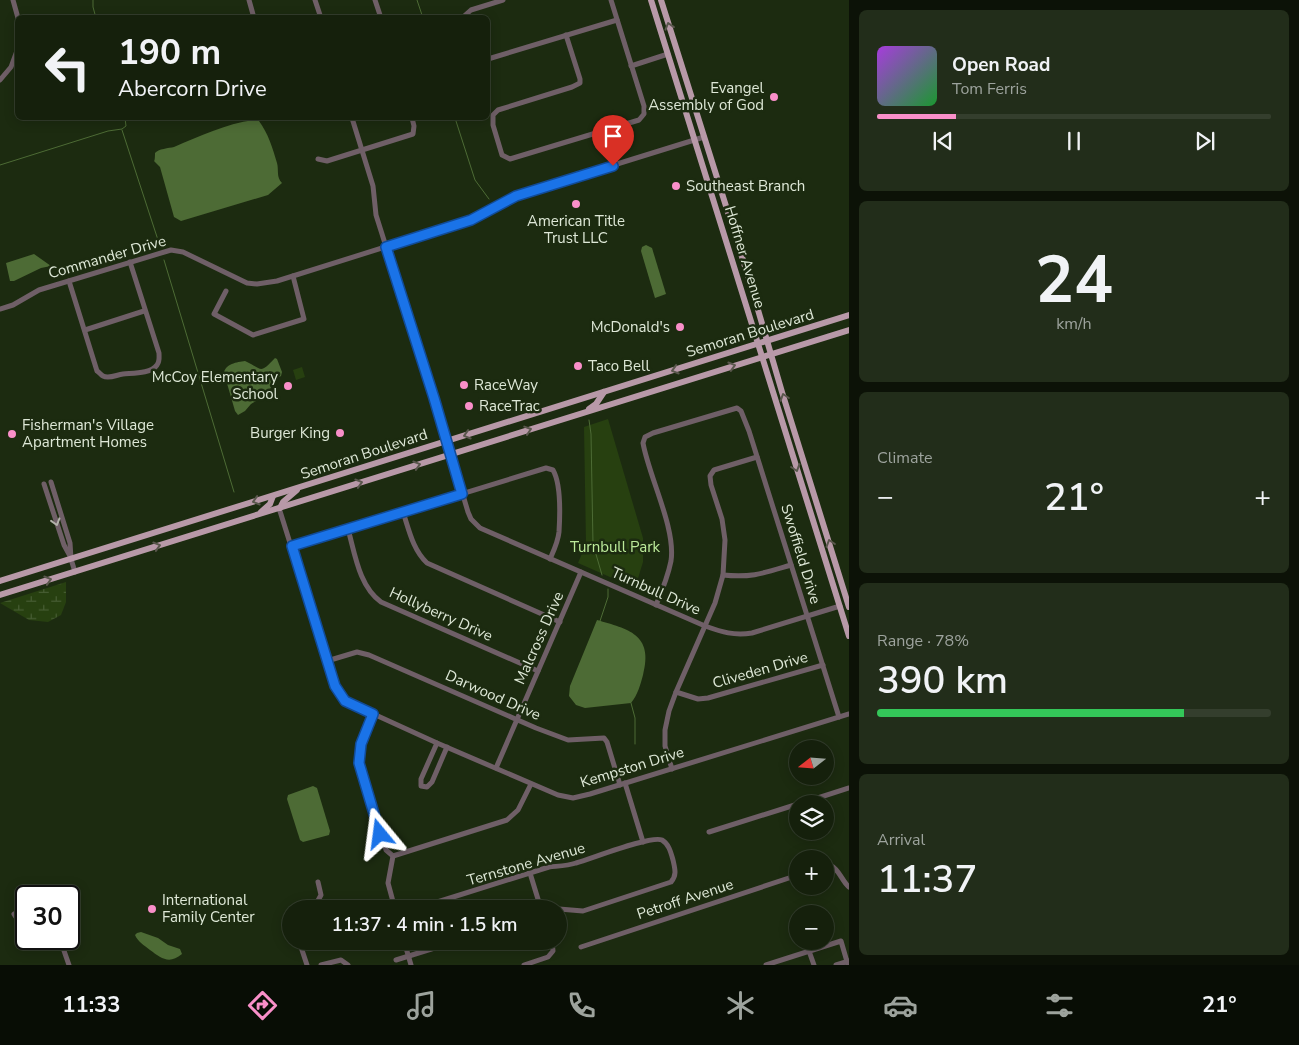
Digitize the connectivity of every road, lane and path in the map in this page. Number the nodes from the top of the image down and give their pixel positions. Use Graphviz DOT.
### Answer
graph roads {
  1 [pos="13,0"];
  2 [pos="249,0"];
  3 [pos="315,0"];
  4 [pos="375,0"];
  5 [pos="503,0"];
  6 [pos="610,0"];
  7 [pos="651,0"];
  8 [pos="661,0"];
  9 [pos="17,15"];
  10 [pos="253,15"];
  11 [pos="319,15"];
  12 [pos="380,15"];
  13 [pos="465,15"];
  14 [pos="617,20"];
  15 [pos="566,35"];
  16 [pos="668,54"];
  17 [pos="15,56"];
  18 [pos="490,58"];
  19 [pos="631,66"];
  20 [pos="0,80"];
  21 [pos="353,120"];
  22 [pos="412,120"];
  23 [pos="704,137"];
  24 [pos="695,140"];
  25 [pos="362,151"];
  26 [pos="318,159"];
  27 [pos="386,247"];
  28 [pos="130,262"];
  29 [pos="293,276"];
  30 [pos="69,281"];
  31 [pos="226,291"];
  32 [pos="0,309"];
  33 [pos="144,311"];
  34 [pos="849,315"];
  35 [pos="85,330"];
  36 [pos="849,330"];
  37 [pos="768,340"];
  38 [pos="758,344"];
  39 [pos="771,354"];
  40 [pos="762,357"];
  41 [pos="604,392"];
  42 [pos="584,412"];
  43 [pos="446,441"];
  44 [pos="451,454"];
  45 [pos="757,457"];
  46 [pos="51,482"];
  47 [pos="44,484"];
  48 [pos="302,487"];
  49 [pos="462,494"];
  50 [pos="273,496"];
  51 [pos="279,508"];
  52 [pos="403,512"];
  53 [pos="251,517"];
  54 [pos="348,529"];
  55 [pos="292,546"];
  56 [pos="825,558"];
  57 [pos="71,559"];
  58 [pos="550,559"];
  59 [pos="791,565"];
  60 [pos="75,572"];
  61 [pos="582,572"];
  62 [pos="723,575"];
  63 [pos="0,581"];
  64 [pos="0,595"];
  65 [pos="656,605"];
  66 [pos="840,606"];
  67 [pos="849,606"];
  68 [pos="849,612"];
  69 [pos="807,616"];
  70 [pos="560,622"];
  71 [pos="705,626"];
  72 [pos="849,636"];
  73 [pos="327,661"];
  74 [pos="823,665"];
  75 [pos="538,671"];
  76 [pos="676,692"];
  77 [pos="373,714"];
  78 [pos="849,714"];
  79 [pos="839,718"];
  80 [pos="517,720"];
  81 [pos="437,743"];
  82 [pos="446,747"];
  83 [pos="496,768"];
  84 [pos="672,769"];
  85 [pos="531,784"];
  86 [pos="623,784"];
  87 [pos="849,788"];
  88 [pos="827,795"];
  89 [pos="789,807"];
  90 [pos="709,832"];
  91 [pos="643,842"];
  92 [pos="393,856"];
  93 [pos="834,866"];
  94 [pos="530,873"];
  95 [pos="789,878"];
  96 [pos="318,882"];
  97 [pos="849,887"];
  98 [pos="318,900"];
  99 [pos="393,900"];
  100 [pos="444,900"];
  101 [pos="538,900"];
  102 [pos="567,910"];
  103 [pos="581,946"];
  104 [pos="63,950"];
  105 [pos="303,950"];
  106 [pos="407,950"];
  107 [pos="428,950"];
  108 [pos="553,950"];
  109 [pos="810,951"];
  110 [pos="409,956"];
  111 [pos="396,960"];
  112 [pos="848,962"];
  113 [pos="69,965"];
  114 [pos="307,965"];
  115 [pos="321,965"];
  116 [pos="348,965"];
  117 [pos="411,965"];
  118 [pos="524,965"];
  119 [pos="766,965"];
  120 [pos="814,965"];
  121 [pos="836,965"];
  1 -- 9 [label="street"];
  2 -- 10 [label="street"];
  3 -- 11 [label="street"];
  4 -- 12 [label="street"];
  5 -- 13 [label="street"];
  6 -- 14 [label="street"];
  7 -- 16 [label="main road, Hoffner Avenue"];
  23 -- 8 [label="main road, Hoffner Avenue, one-way"];
  14 -- 15 [label="street"];
  14 -- 19 [label="street"];
  15 -- 18 [label="street"];
  15 -- 19 [label="street"];
  16 -- 19 [label="street"];
  16 -- 24 [label="main road, Hoffner Avenue"];
  17 -- 20 [label="street"];
  21 -- 25 [label="street, Turnbull Drive"];
  22 -- 25 [label="street"];
  23 -- 24 [label="street, Commander Drive"];
  23 -- 37 [label="main road, Hoffner Avenue"];
  24 -- 27 [label="street, Commander Drive"];
  24 -- 38 [label="main road, Hoffner Avenue"];
  25 -- 26 [label="street"];
  25 -- 27 [label="street, Turnbull Drive"];
  27 -- 29 [label="street, Commander Drive"];
  27 -- 43 [label="street, Turnbull Drive"];
  28 -- 29 [label="street, Commander Drive"];
  28 -- 30 [label="street, Commander Drive"];
  28 -- 33 [label="street"];
  29 -- 31 [label="street"];
  30 -- 32 [label="street, Commander Drive"];
  30 -- 35 [label="street"];
  33 -- 35 [label="street"];
  33 -- 35 [label="street"];
  34 -- 37 [label="main road, Semoran Boulevard"];
  36 -- 39 [label="main road, Semoran Boulevard"];
  37 -- 38 [label="main road, Semoran Boulevard"];
  37 -- 39 [label="main road, Hoffner Avenue"];
  38 -- 40 [label="main road, Hoffner Avenue"];
  38 -- 41 [label="main road, Semoran Boulevard, one-way"];
  39 -- 40 [label="main road, Semoran Boulevard"];
  67 -- 39 [label="main road, Hoffner Avenue, one-way"];
  42 -- 40 [label="main road, Semoran Boulevard, one-way"];
  40 -- 56 [label="main road, Hoffner Avenue, one-way"];
  41 -- 42 [label="main road"];
  41 -- 43 [label="main road, Semoran Boulevard, one-way"];
  44 -- 42 [label="main road, Semoran Boulevard, one-way"];
  43 -- 44 [label="street, Turnbull Drive"];
  43 -- 48 [label="main road, Semoran Boulevard"];
  44 -- 49 [label="street, Turnbull Drive"];
  51 -- 44 [label="main road, Semoran Boulevard, one-way"];
  45 -- 59 [label="street, Swoffield Drive"];
  45 -- 62 [label="street"];
  45 -- 65 [label="street, Swoffield Drive"];
  46 -- 57 [label="street"];
  47 -- 57 [label="street, one-way"];
  48 -- 50 [label="main road, Semoran Boulevard"];
  48 -- 51 [label="main road"];
  49 -- 52 [label="street"];
  49 -- 58 [label="street, Turnbull Drive"];
  49 -- 58 [label="street"];
  50 -- 53 [label="main road"];
  50 -- 57 [label="main road, Semoran Boulevard, one-way"];
  51 -- 53 [label="main road, Semoran Boulevard"];
  51 -- 55 [label="street, Kempston Drive"];
  52 -- 54 [label="street"];
  52 -- 70 [label="street"];
  60 -- 53 [label="main road, Semoran Boulevard, one-way"];
  54 -- 55 [label="street"];
  54 -- 75 [label="street, Hollyberry Drive"];
  55 -- 73 [label="street, Kempston Drive"];
  56 -- 66 [label="main road, Hoffner Avenue"];
  56 -- 68 [label="main road"];
  57 -- 60 [label="street"];
  57 -- 63 [label="main road, Semoran Boulevard"];
  58 -- 61 [label="street, Turnbull Drive"];
  59 -- 62 [label="street"];
  59 -- 69 [label="street, Swoffield Drive"];
  64 -- 60 [label="main road, Semoran Boulevard, one-way"];
  61 -- 65 [label="street, Turnbull Drive"];
  61 -- 70 [label="street, Malcross Drive"];
  62 -- 71 [label="street"];
  65 -- 71 [label="street, Turnbull Drive"];
  66 -- 69 [label="street, Turnbull Drive"];
  66 -- 72 [label="main road, Hoffner Avenue"];
  69 -- 71 [label="street, Turnbull Drive"];
  69 -- 74 [label="street, Swoffield Drive"];
  70 -- 75 [label="street, Malcross Drive"];
  71 -- 76 [label="street"];
  73 -- 77 [label="street, Kempston Drive"];
  73 -- 80 [label="street, Darwood Drive"];
  74 -- 76 [label="street, Cliveden Drive"];
  74 -- 79 [label="street, Swoffield Drive"];
  75 -- 80 [label="street, Malcross Drive"];
  76 -- 84 [label="street"];
  77 -- 81 [label="street, Kempston Drive"];
  77 -- 92 [label="street"];
  78 -- 79 [label="street, Kempston Drive"];
  79 -- 84 [label="street, Kempston Drive"];
  80 -- 83 [label="street, Malcross Drive"];
  80 -- 86 [label="street, Darwood Drive"];
  81 -- 82 [label="street, Kempston Drive"];
  81 -- 82 [label="street"];
  82 -- 83 [label="street, Kempston Drive"];
  83 -- 85 [label="street, Kempston Drive"];
  84 -- 86 [label="street, Kempston Drive"];
  85 -- 86 [label="street, Kempston Drive"];
  85 -- 92 [label="street"];
  86 -- 91 [label="street, Darwood Drive"];
  87 -- 88 [label="street"];
  89 -- 90 [label="street"];
  91 -- 94 [label="street, Ternstone Avenue"];
  91 -- 102 [label="street"];
  92 -- 99 [label="street"];
  93 -- 97 [label="street"];
  94 -- 100 [label="street, Ternstone Avenue"];
  94 -- 101 [label="street"];
  95 -- 103 [label="street, Petroff Avenue"];
  96 -- 98 [label="street"];
  104 -- 113 [label="street"];
  105 -- 114 [label="street"];
  106 -- 110 [label="street"];
  107 -- 110 [label="street"];
  108 -- 118 [label="street"];
  109 -- 112 [label="street"];
  109 -- 119 [label="street"];
  109 -- 120 [label="street"];
  110 -- 111 [label="street"];
  110 -- 117 [label="street"];
  112 -- 121 [label="street"];
  115 -- 116 [label="street"];
}
